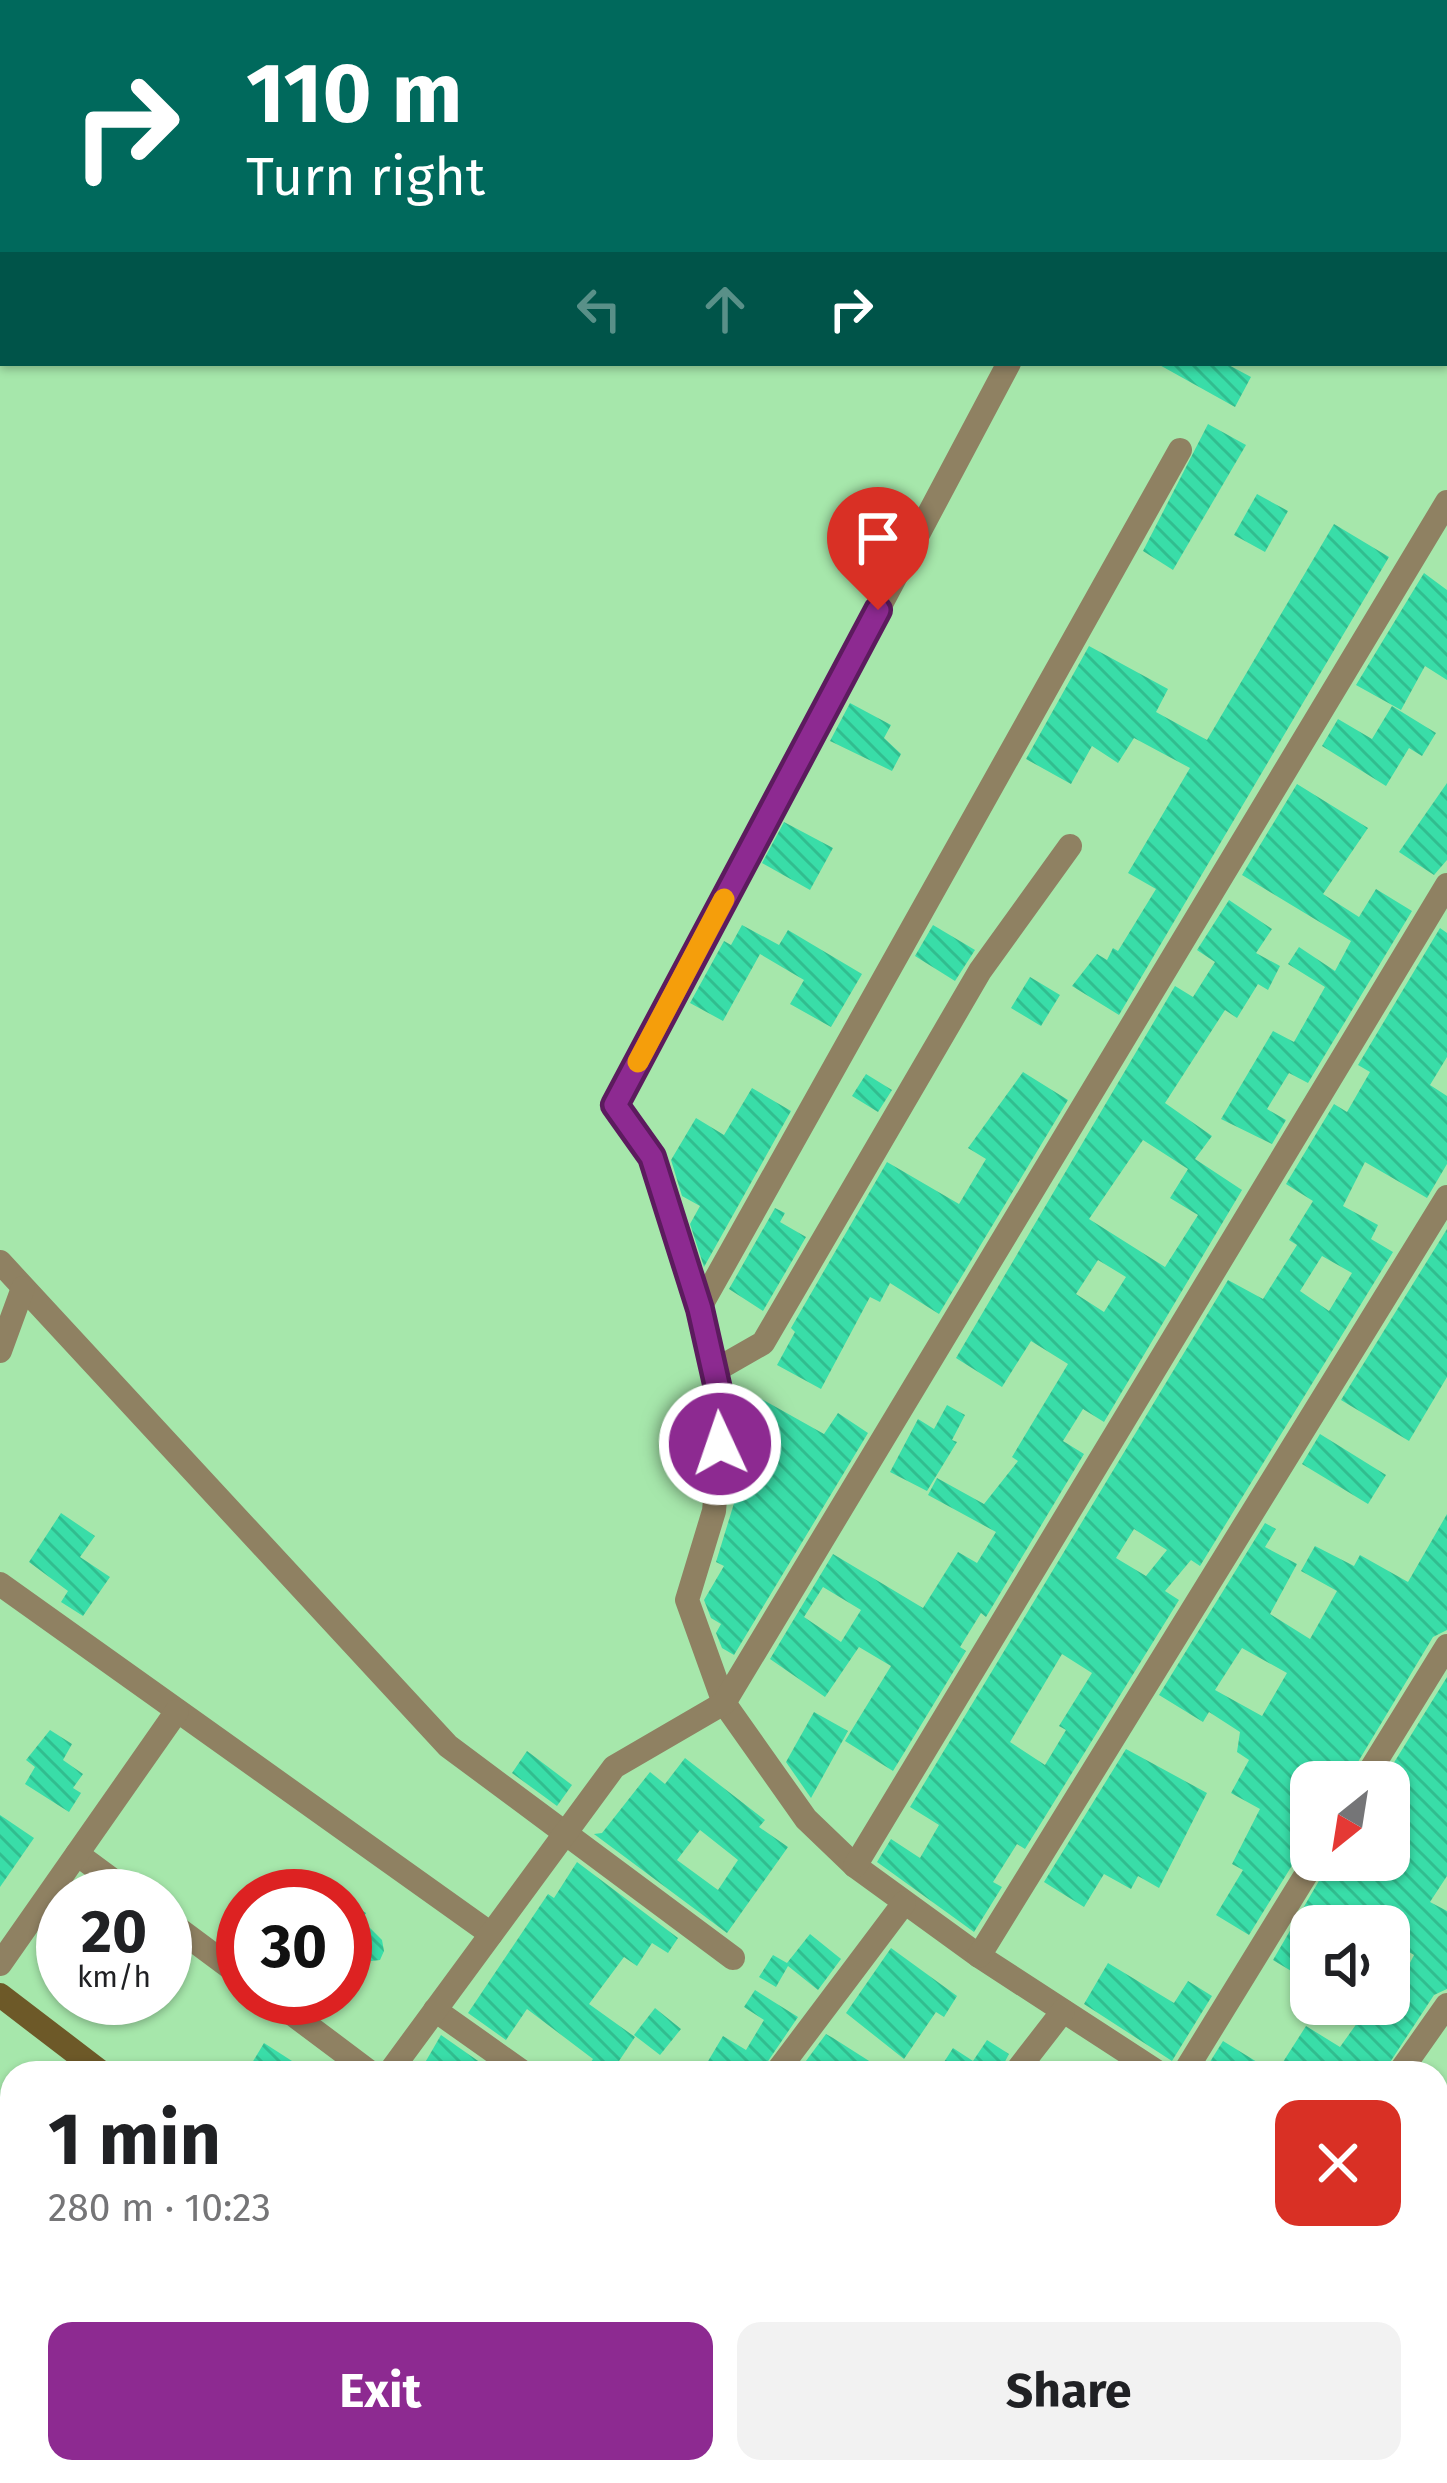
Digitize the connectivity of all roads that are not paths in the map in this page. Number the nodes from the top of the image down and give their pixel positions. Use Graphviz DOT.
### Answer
graph roads {
  1 [pos="1007,366"];
  2 [pos="1180,450"];
  3 [pos="1447,502"];
  4 [pos="1439,533"];
  5 [pos="1070,846"];
  6 [pos="1447,885"];
  7 [pos="1447,1197"];
  8 [pos="0,1262"];
  9 [pos="23,1288"];
  10 [pos="700,1309"];
  11 [pos="0,1351"];
  12 [pos="714,1371"];
  13 [pos="0,1584"];
  14 [pos="1447,1646"];
  15 [pos="724,1703"];
  16 [pos="177,1711"];
  17 [pos="1376,1761"];
  18 [pos="564,1835"];
  19 [pos="77,1854"];
  20 [pos="855,1866"];
  21 [pos="97,1869"];
  22 [pos="1302,1881"];
  23 [pos="904,1903"];
  24 [pos="491,1934"];
  25 [pos="979,1956"];
  26 [pos="733,1958"];
  27 [pos="0,1964"];
  28 [pos="0,1995"];
  29 [pos="1447,2005"];
  30 [pos="435,2010"];
  31 [pos="1064,2011"];
  32 [pos="307,2025"];
  33 [pos="86,2061"];
  34 [pos="355,2061"];
  35 [pos="398,2061"];
  36 [pos="507,2061"];
  37 [pos="785,2061"];
  38 [pos="1024,2061"];
  39 [pos="1141,2061"];
  40 [pos="1191,2061"];
  41 [pos="1407,2061"];
  1 -- 10 [label="street"];
  2 -- 10 [label="street"];
  3 -- 4 [label="street"];
  4 -- 15 [label="street"];
  5 -- 12 [label="street"];
  6 -- 20 [label="street"];
  7 -- 25 [label="street"];
  8 -- 9 [label="street"];
  9 -- 11 [label="street"];
  9 -- 18 [label="street"];
  10 -- 12 [label="street"];
  12 -- 15 [label="street"];
  13 -- 16 [label="street"];
  14 -- 17 [label="street"];
  15 -- 18 [label="street"];
  15 -- 20 [label="street"];
  16 -- 19 [label="street"];
  16 -- 24 [label="street"];
  18 -- 24 [label="street"];
  18 -- 26 [label="street"];
  19 -- 21 [label="street"];
  19 -- 27 [label="street"];
  20 -- 23 [label="street"];
  22 -- 40 [label="street"];
  23 -- 25 [label="street"];
  23 -- 37 [label="street"];
  24 -- 30 [label="street"];
  25 -- 31 [label="street"];
  28 -- 33 [label="street"];
  29 -- 41 [label="street"];
  30 -- 35 [label="street"];
  30 -- 36 [label="street"];
  31 -- 38 [label="street"];
  31 -- 39 [label="street"];
  32 -- 34 [label="street"];
}
